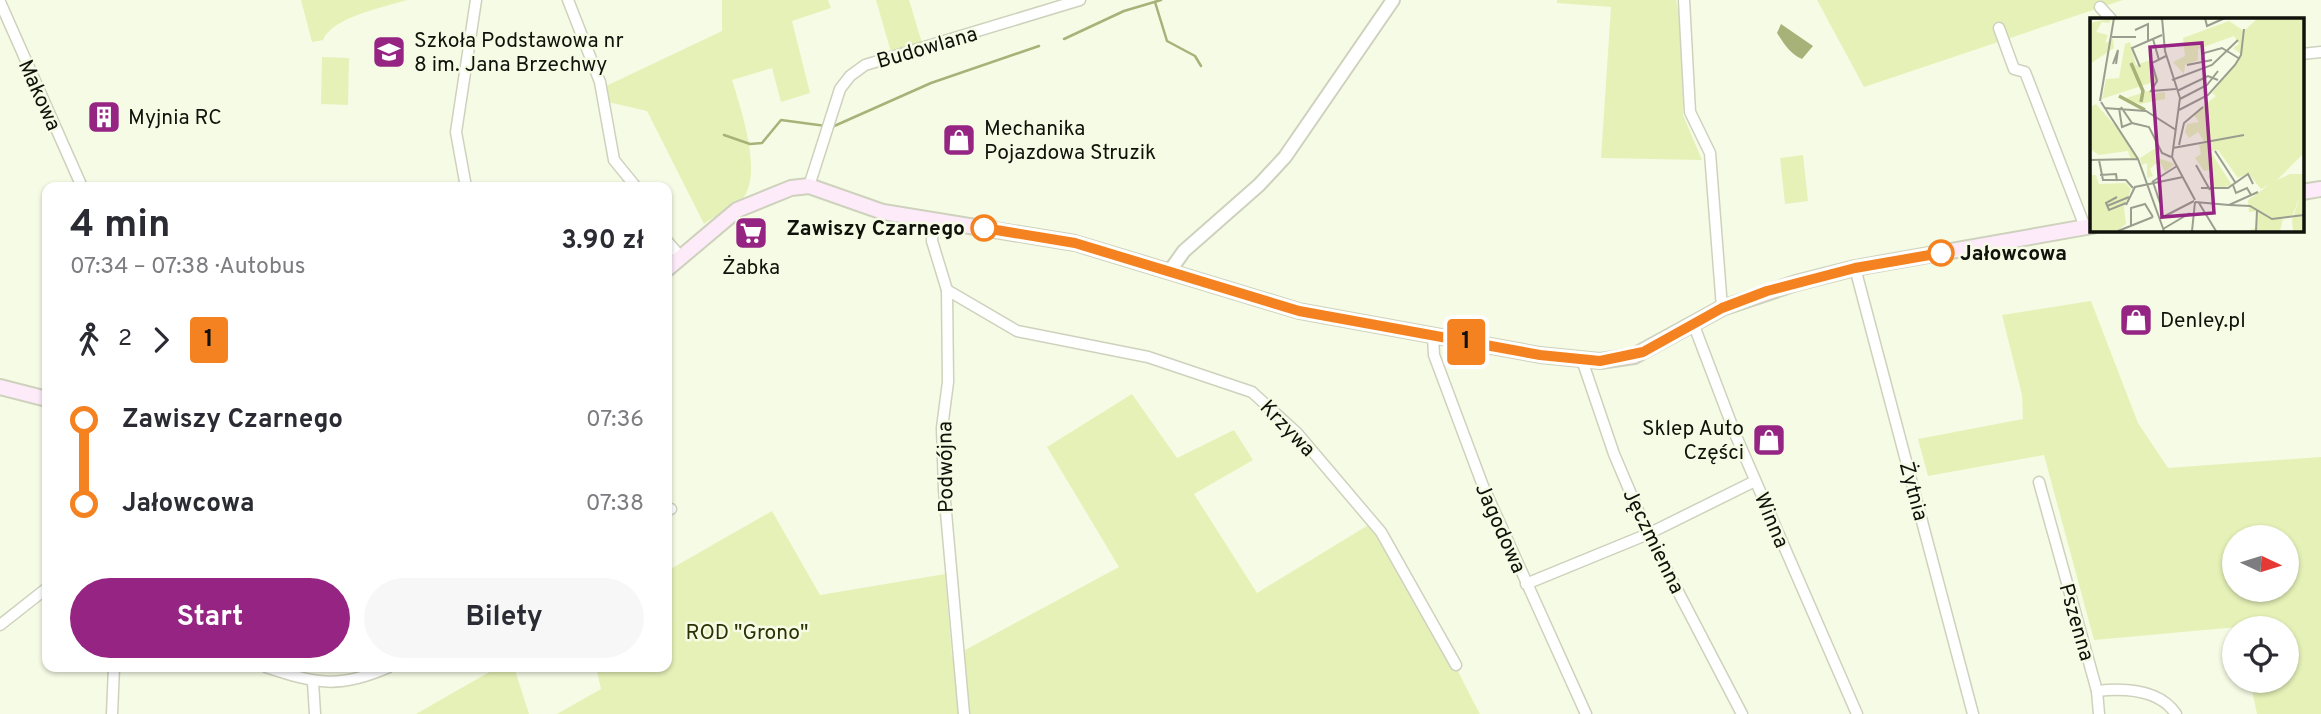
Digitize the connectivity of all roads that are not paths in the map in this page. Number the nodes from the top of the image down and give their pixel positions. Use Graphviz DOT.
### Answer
graph roads {
  1 [pos="476,0"];
  2 [pos="568,0"];
  3 [pos="1080,0"];
  4 [pos="1393,0"];
  5 [pos="1684,0"];
  6 [pos="0,2"];
  7 [pos="2100,7"];
  8 [pos="2110,18"];
  9 [pos="1999,28"];
  10 [pos="80,182"];
  11 [pos="465,182"];
  12 [pos="632,182"];
  13 [pos="810,186"];
  14 [pos="933,221"];
  15 [pos="2089,227"];
  16 [pos="672,247"];
  17 [pos="681,257"];
  18 [pos="672,265"];
  19 [pos="1855,268"];
  20 [pos="1170,272"];
  21 [pos="947,290"];
  22 [pos="1722,308"];
  23 [pos="1693,323"];
  24 [pos="1433,336"];
  25 [pos="1582,360"];
  26 [pos="0,387"];
  27 [pos="42,397"];
  28 [pos="1755,481"];
  29 [pos="2039,482"];
  30 [pos="1648,534"];
  31 [pos="1526,584"];
  32 [pos="42,592"];
  33 [pos="0,625"];
  34 [pos="1455,665"];
  35 [pos="114,672"];
  36 [pos="282,672"];
  37 [pos="375,672"];
  38 [pos="313,682"];
  39 [pos="2097,691"];
  40 [pos="112,714"];
  41 [pos="315,714"];
  42 [pos="964,714"];
  43 [pos="1586,714"];
  44 [pos="1742,714"];
  45 [pos="1857,714"];
  46 [pos="1973,714"];
  47 [pos="2099,714"];
  48 [pos="2176,714"];
  1 -- 11 [label="street"];
  2 -- 12 [label="street"];
  3 -- 13 [label="street, Budowlana"];
  4 -- 20 [label="street"];
  5 -- 22 [label="street"];
  6 -- 10 [label="street, Makowa"];
  7 -- 8 [label="street"];
  9 -- 15 [label="street"];
  13 -- 14 [label="main road"];
  13 -- 17 [label="main road"];
  14 -- 20 [label="main road"];
  14 -- 21 [label="street, Podwójna"];
  15 -- 19 [label="main road"];
  16 -- 17 [label="street"];
  17 -- 18 [label="main road"];
  19 -- 22 [label="main road"];
  19 -- 46 [label="street, Żytnia"];
  20 -- 24 [label="main road"];
  21 -- 34 [label="street, Krzywa"];
  21 -- 42 [label="street, Podwójna"];
  22 -- 23 [label="main road"];
  23 -- 25 [label="main road"];
  23 -- 28 [label="street, Winna"];
  24 -- 25 [label="main road"];
  24 -- 31 [label="street, Jagodowa"];
  25 -- 30 [label="street, Jęczmienna"];
  26 -- 27 [label="main road"];
  28 -- 30 [label="street"];
  28 -- 45 [label="street, Winna"];
  29 -- 39 [label="street, Pszenna"];
  30 -- 31 [label="street"];
  30 -- 44 [label="street, Jęczmienna"];
  31 -- 43 [label="street, Jagodowa"];
  32 -- 33 [label="street"];
  35 -- 40 [label="street"];
  36 -- 38 [label="street"];
  37 -- 38 [label="street"];
  38 -- 41 [label="street"];
  39 -- 47 [label="street, Pszenna"];
  39 -- 48 [label="street"];
}
